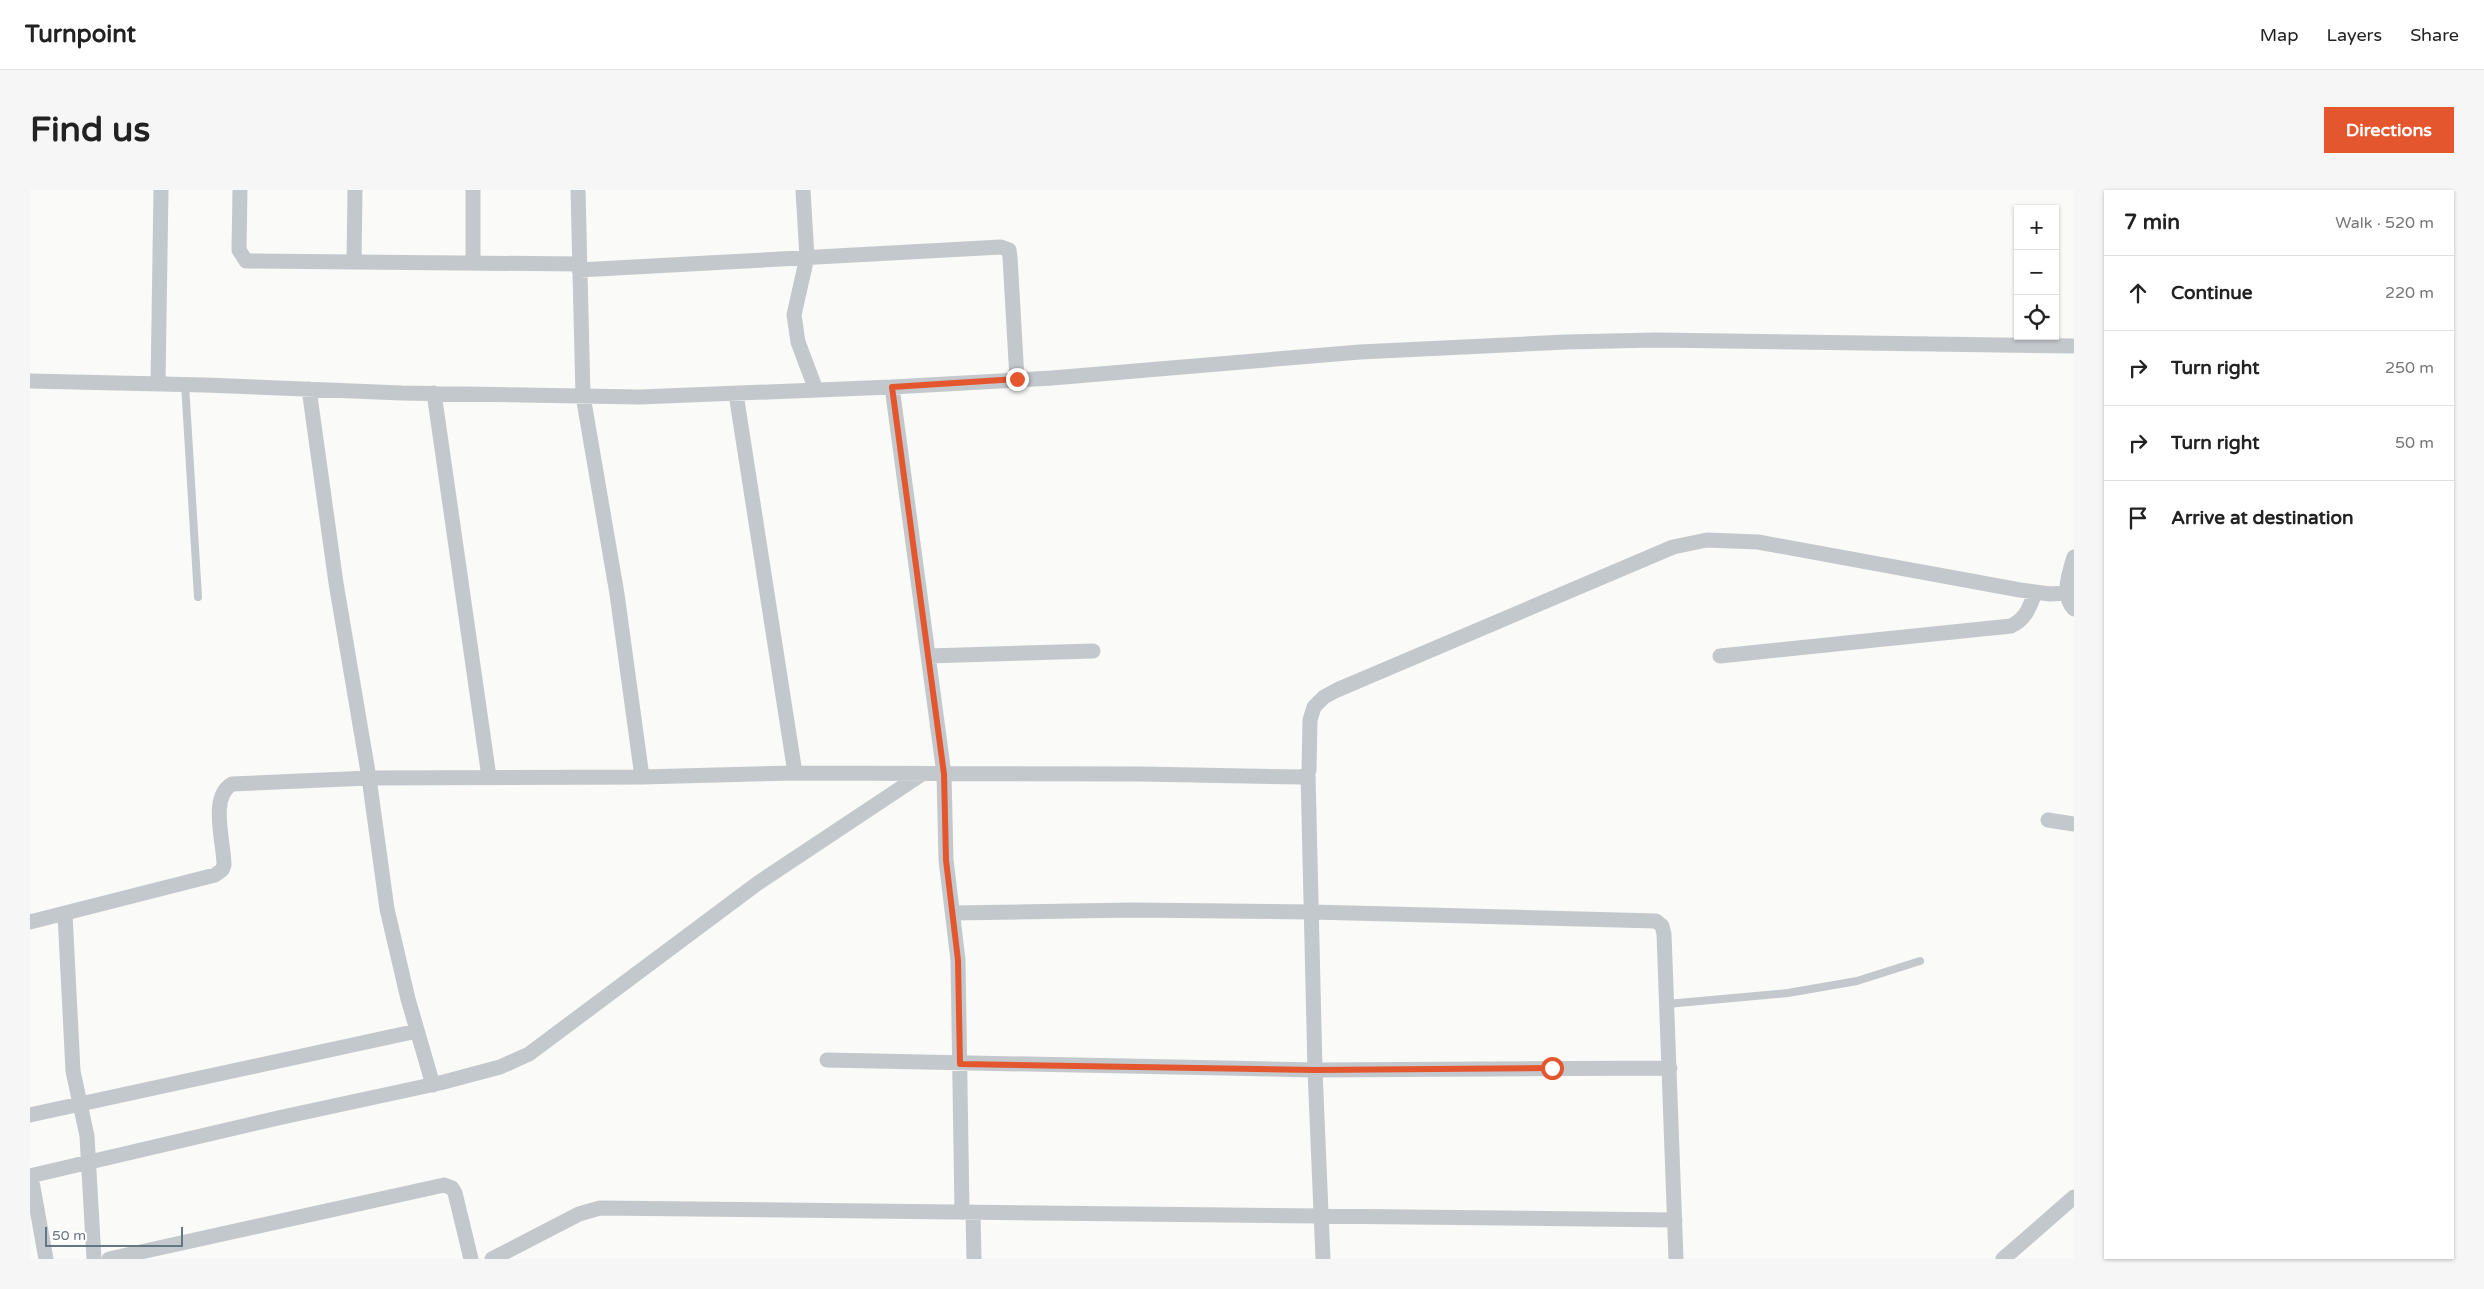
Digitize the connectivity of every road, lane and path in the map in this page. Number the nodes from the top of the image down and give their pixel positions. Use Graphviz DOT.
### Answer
graph roads {
  1 [pos="161,190"];
  2 [pos="240,190"];
  3 [pos="354,190"];
  4 [pos="473,190"];
  5 [pos="578,190"];
  6 [pos="803,190"];
  7 [pos="807,257"];
  8 [pos="354,262"];
  9 [pos="473,263"];
  10 [pos="579,267"];
  11 [pos="2074,346"];
  12 [pos="1017,379"];
  13 [pos="30,382"];
  14 [pos="158,384"];
  15 [pos="185,384"];
  16 [pos="892,387"];
  17 [pos="309,389"];
  18 [pos="816,390"];
  19 [pos="434,393"];
  20 [pos="736,394"];
  21 [pos="583,396"];
  22 [pos="2074,557"];
  23 [pos="2034,593"];
  24 [pos="2066,593"];
  25 [pos="198,596"];
  26 [pos="2074,609"];
  27 [pos="1093,651"];
  28 [pos="928,656"];
  29 [pos="1720,656"];
  30 [pos="795,773"];
  31 [pos="1308,773"];
  32 [pos="922,774"];
  33 [pos="944,774"];
  34 [pos="489,777"];
  35 [pos="642,777"];
  36 [pos="369,778"];
  37 [pos="2048,820"];
  38 [pos="2074,824"];
  39 [pos="1312,912"];
  40 [pos="953,913"];
  41 [pos="65,914"];
  42 [pos="30,922"];
  43 [pos="1920,961"];
  44 [pos="1667,1004"];
  45 [pos="417,1031"];
  46 [pos="827,1060"];
  47 [pos="960,1064"];
  48 [pos="1670,1068"];
  49 [pos="1315,1070"];
  50 [pos="433,1085"];
  51 [pos="81,1105"];
  52 [pos="30,1115"];
  53 [pos="88,1163"];
  54 [pos="31,1176"];
  55 [pos="2074,1197"];
  56 [pos="968,1212"];
  57 [pos="1322,1218"];
  58 [pos="1675,1220"];
  59 [pos="46,1259"];
  60 [pos="94,1259"];
  61 [pos="109,1259"];
  62 [pos="470,1259"];
  63 [pos="492,1259"];
  64 [pos="974,1259"];
  65 [pos="1323,1259"];
  66 [pos="1676,1259"];
  67 [pos="2003,1259"];
  1 -- 14 [label="street"];
  2 -- 8 [label="street"];
  3 -- 8 [label="street"];
  4 -- 9 [label="street"];
  5 -- 10 [label="street"];
  6 -- 7 [label="street"];
  7 -- 10 [label="street"];
  7 -- 12 [label="street"];
  7 -- 18 [label="street"];
  8 -- 9 [label="street"];
  9 -- 10 [label="street"];
  10 -- 21 [label="street"];
  11 -- 12 [label="street"];
  12 -- 16 [label="street"];
  13 -- 14 [label="street"];
  14 -- 15 [label="street"];
  15 -- 17 [label="street"];
  15 -- 25 [label="lane"];
  16 -- 18 [label="street"];
  16 -- 28 [label="street"];
  17 -- 19 [label="street"];
  17 -- 36 [label="street"];
  18 -- 20 [label="street"];
  19 -- 21 [label="street"];
  19 -- 34 [label="street"];
  20 -- 21 [label="street"];
  20 -- 30 [label="street"];
  21 -- 35 [label="street"];
  22 -- 24 [label="street"];
  23 -- 24 [label="street"];
  23 -- 29 [label="street"];
  23 -- 31 [label="street"];
  24 -- 26 [label="street"];
  27 -- 28 [label="street"];
  28 -- 33 [label="street"];
  30 -- 32 [label="street"];
  30 -- 35 [label="street"];
  31 -- 33 [label="street"];
  31 -- 39 [label="street"];
  32 -- 33 [label="street"];
  32 -- 50 [label="street"];
  33 -- 40 [label="street"];
  34 -- 35 [label="street"];
  34 -- 36 [label="street"];
  36 -- 41 [label="street"];
  36 -- 45 [label="street"];
  37 -- 38 [label="street"];
  39 -- 40 [label="street"];
  39 -- 44 [label="street"];
  39 -- 49 [label="street"];
  40 -- 47 [label="street"];
  41 -- 42 [label="street"];
  41 -- 51 [label="street"];
  43 -- 44 [label="lane"];
  44 -- 48 [label="street"];
  45 -- 50 [label="street"];
  45 -- 51 [label="street"];
  46 -- 47 [label="street"];
  47 -- 49 [label="street"];
  47 -- 56 [label="street"];
  48 -- 49 [label="street"];
  48 -- 58 [label="street"];
  49 -- 57 [label="street"];
  50 -- 53 [label="street"];
  51 -- 52 [label="street"];
  51 -- 53 [label="street"];
  53 -- 54 [label="street"];
  53 -- 60 [label="street"];
  54 -- 59 [label="street"];
  55 -- 67 [label="street"];
  56 -- 57 [label="street"];
  56 -- 63 [label="street"];
  56 -- 64 [label="street"];
  57 -- 58 [label="street"];
  57 -- 65 [label="street"];
  58 -- 66 [label="street"];
  61 -- 62 [label="street"];
}
